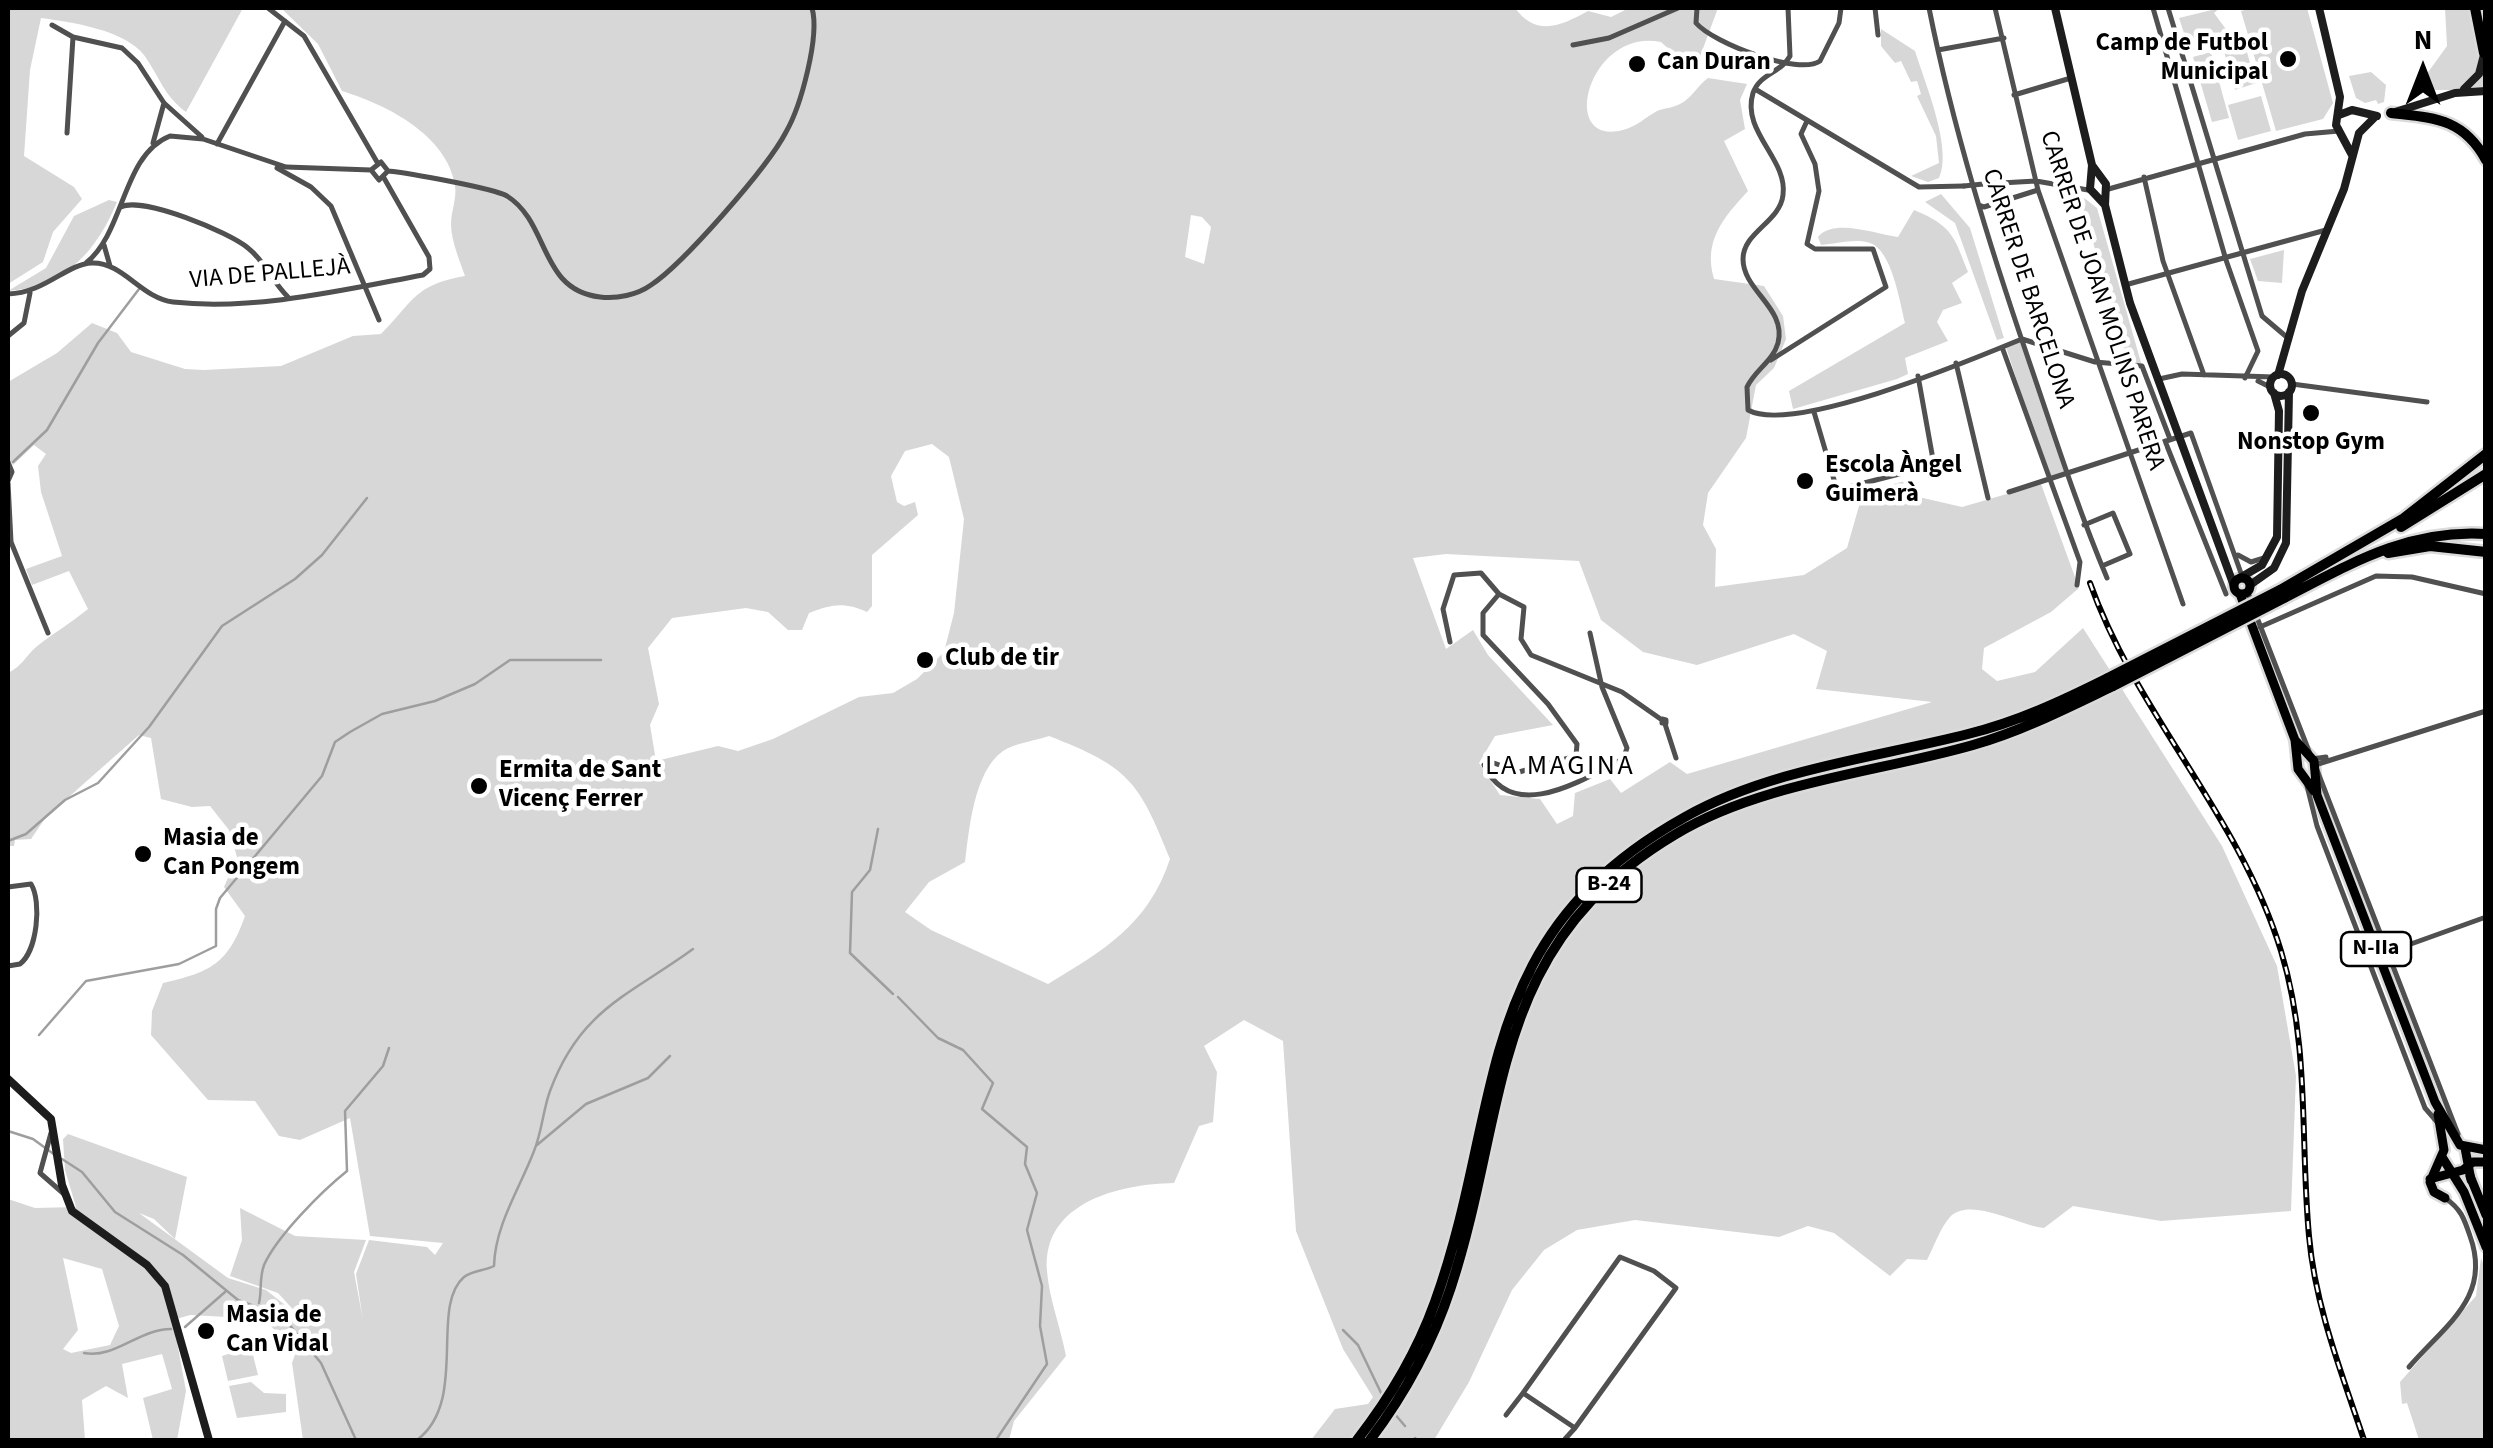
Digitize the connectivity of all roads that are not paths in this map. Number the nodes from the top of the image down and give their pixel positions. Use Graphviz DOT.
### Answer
graph roads {
  1 [pos="268,8"];
  2 [pos="812,8"];
  3 [pos="1678,8"];
  4 [pos="1697,8"];
  5 [pos="1788,8"];
  6 [pos="1841,8"];
  7 [pos="1875,8"];
  8 [pos="1930,8"];
  9 [pos="1995,8"];
  10 [pos="2055,8"];
  11 [pos="2152,8"];
  12 [pos="2168,8"];
  13 [pos="2318,8"];
  14 [pos="2475,8"];
  15 [pos="286,20"];
  16 [pos="52,25"];
  17 [pos="1878,35"];
  18 [pos="73,38"];
  19 [pos="2004,38"];
  20 [pos="1572,45"];
  21 [pos="1938,50"];
  22 [pos="2485,52"];
  23 [pos="1786,64"];
  24 [pos="2333,64"];
  25 [pos="2482,66"];
  26 [pos="2072,78"];
  27 [pos="2486,87"];
  28 [pos="1755,89"];
  29 [pos="2455,93"];
  30 [pos="2014,95"];
  31 [pos="164,103"];
  32 [pos="2358,112"];
  33 [pos="2391,113"];
  34 [pos="2376,116"];
  35 [pos="2338,118"];
  36 [pos="1807,121"];
  37 [pos="2320,131"];
  38 [pos="2361,131"];
  39 [pos="67,132"];
  40 [pos="2342,134"];
  41 [pos="204,139"];
  42 [pos="217,144"];
  43 [pos="153,146"];
  44 [pos="2352,155"];
  45 [pos="2212,159"];
  46 [pos="2486,160"];
  47 [pos="378,162"];
  48 [pos="2196,163"];
  49 [pos="270,164"];
  50 [pos="371,170"];
  51 [pos="388,171"];
  52 [pos="2144,177"];
  53 [pos="384,178"];
  54 [pos="132,185"];
  55 [pos="2037,185"];
  56 [pos="2098,186"];
  57 [pos="141,202"];
  58 [pos="1978,204"];
  59 [pos="121,207"];
  60 [pos="2328,228"];
  61 [pos="2314,235"];
  62 [pos="104,242"];
  63 [pos="2321,244"];
  64 [pos="2240,256"];
  65 [pos="2226,260"];
  66 [pos="84,264"];
  67 [pos="110,266"];
  68 [pos="2167,274"];
  69 [pos="2125,285"];
  70 [pos="277,286"];
  71 [pos="366,287"];
  72 [pos="30,293"];
  73 [pos="8,294"];
  74 [pos="267,298"];
  75 [pos="288,298"];
  76 [pos="2262,316"];
  77 [pos="2295,316"];
  78 [pos="378,320"];
  79 [pos="2249,320"];
  80 [pos="2278,326"];
  81 [pos="8,336"];
  82 [pos="1779,339"];
  83 [pos="2022,340"];
  84 [pos="2290,342"];
  85 [pos="1796,343"];
  86 [pos="2002,347"];
  87 [pos="2288,352"];
  88 [pos="2096,362"];
  89 [pos="1956,363"];
  90 [pos="1764,364"];
  91 [pos="2204,375"];
  92 [pos="1918,376"];
  93 [pos="2245,378"];
  94 [pos="2159,379"];
  95 [pos="2274,383"];
  96 [pos="2290,385"];
  97 [pos="2427,402"];
  98 [pos="1814,411"];
  99 [pos="2172,439"];
  100 [pos="2486,445"];
  101 [pos="2129,453"];
  102 [pos="2486,454"];
  103 [pos="8,462"];
  104 [pos="2067,474"];
  105 [pos="2486,474"];
  106 [pos="2048,480"];
  107 [pos="8,482"];
  108 [pos="2009,492"];
  109 [pos="2438,495"];
  110 [pos="1988,498"];
  111 [pos="2084,524"];
  112 [pos="2486,534"];
  113 [pos="2236,552"];
  114 [pos="2486,552"];
  115 [pos="2270,554"];
  116 [pos="2102,566"];
  117 [pos="2107,578"];
  118 [pos="2318,580"];
  119 [pos="2078,585"];
  120 [pos="2240,586"];
  121 [pos="1498,594"];
  122 [pos="2282,594"];
  123 [pos="2486,594"];
  124 [pos="2183,604"];
  125 [pos="2260,627"];
  126 [pos="1590,632"];
  127 [pos="48,633"];
  128 [pos="1450,642"];
  129 [pos="1602,686"];
  130 [pos="2486,710"];
  131 [pos="1676,758"];
  132 [pos="2308,766"];
  133 [pos="8,887"];
  134 [pos="2486,917"];
  135 [pos="2386,947"];
  136 [pos="8,966"];
  137 [pos="8,1079"];
  138 [pos="2435,1102"];
  139 [pos="2440,1125"];
  140 [pos="53,1143"];
  141 [pos="2463,1146"];
  142 [pos="2485,1149"];
  143 [pos="2443,1154"];
  144 [pos="2486,1162"];
  145 [pos="2471,1163"];
  146 [pos="2447,1174"];
  147 [pos="2470,1176"];
  148 [pos="2430,1179"];
  149 [pos="64,1194"];
  150 [pos="2445,1198"];
  151 [pos="2486,1214"];
  152 [pos="2486,1231"];
  153 [pos="2486,1247"];
  154 [pos="2409,1366"];
  155 [pos="1523,1393"];
  156 [pos="1506,1415"];
  157 [pos="1560,1418"];
  158 [pos="1575,1428"];
  159 [pos="1371,1433"];
  160 [pos="209,1440"];
  161 [pos="1357,1440"];
  162 [pos="1566,1440"];
  1 -- 15 [label="street"];
  2 -- 51 [label="street"];
  3 -- 20 [label="street"];
  4 -- 23 [label="street"];
  5 -- 23 [label="street"];
  6 -- 23 [label="street"];
  7 -- 17 [label="street"];
  8 -- 21 [label="street, CARRER DE BARCELONA"];
  9 -- 19 [label="street, CARRER DE JOAN MOLINS PARERA"];
  10 -- 26 [label="main road"];
  11 -- 48 [label="street"];
  12 -- 45 [label="street"];
  13 -- 24 [label="main road"];
  14 -- 22 [label="highway"];
  15 -- 42 [label="street"];
  15 -- 47 [label="street"];
  16 -- 18 [label="street"];
  18 -- 31 [label="street"];
  18 -- 39 [label="street"];
  19 -- 21 [label="street"];
  19 -- 30 [label="street, CARRER DE JOAN MOLINS PARERA"];
  21 -- 58 [label="street, CARRER DE BARCELONA"];
  22 -- 25 [label="main road"];
  23 -- 28 [label="street"];
  24 -- 32 [label="main road"];
  24 -- 35 [label="main road"];
  25 -- 27 [label="main road"];
  25 -- 29 [label="main road"];
  26 -- 30 [label="street"];
  26 -- 56 [label="main road"];
  27 -- 29 [label="main road"];
  28 -- 36 [label="street"];
  28 -- 82 [label="street"];
  29 -- 33 [label="main road"];
  30 -- 55 [label="street, CARRER DE JOAN MOLINS PARERA"];
  31 -- 41 [label="street"];
  31 -- 43 [label="street"];
  32 -- 34 [label="main road"];
  32 -- 35 [label="main road"];
  32 -- 38 [label="main road"];
  33 -- 34 [label="main road"];
  33 -- 46 [label="highway"];
  34 -- 38 [label="main road"];
  35 -- 37 [label="street"];
  35 -- 40 [label="main road"];
  36 -- 55 [label="street, bridge"];
  36 -- 85 [label="street"];
  37 -- 40 [label="street"];
  37 -- 45 [label="street"];
  38 -- 40 [label="main road"];
  38 -- 44 [label="main road"];
  40 -- 44 [label="main road"];
  41 -- 42 [label="street"];
  41 -- 43 [label="street"];
  42 -- 49 [label="street"];
  43 -- 54 [label="street"];
  44 -- 60 [label="main road"];
  45 -- 48 [label="street"];
  45 -- 64 [label="street"];
  47 -- 50 [label="street"];
  47 -- 51 [label="street"];
  48 -- 52 [label="street"];
  48 -- 65 [label="street"];
  49 -- 50 [label="street"];
  49 -- 71 [label="street"];
  50 -- 53 [label="street"];
  51 -- 53 [label="street"];
  52 -- 56 [label="street"];
  52 -- 68 [label="street"];
  53 -- 71 [label="street, VIA DE PALLEJÀ"];
  54 -- 57 [label="street"];
  54 -- 59 [label="street"];
  55 -- 56 [label="street"];
  55 -- 58 [label="street"];
  55 -- 88 [label="street, CARRER DE JOAN MOLINS PARERA"];
  56 -- 69 [label="main road"];
  57 -- 59 [label="street"];
  57 -- 70 [label="street"];
  58 -- 83 [label="street, CARRER DE BARCELONA"];
  59 -- 62 [label="street"];
  60 -- 61 [label="street"];
  60 -- 63 [label="main road"];
  61 -- 63 [label="street"];
  61 -- 64 [label="street"];
  62 -- 66 [label="street"];
  62 -- 67 [label="street"];
  63 -- 77 [label="main road"];
  64 -- 65 [label="street"];
  64 -- 76 [label="street"];
  65 -- 68 [label="street"];
  65 -- 79 [label="street"];
  66 -- 67 [label="street"];
  66 -- 72 [label="street"];
  67 -- 74 [label="street, VIA DE PALLEJÀ"];
  68 -- 69 [label="street"];
  68 -- 91 [label="street"];
  69 -- 94 [label="main road"];
  70 -- 74 [label="street"];
  70 -- 75 [label="street"];
  71 -- 75 [label="street, VIA DE PALLEJÀ"];
  71 -- 78 [label="street"];
  72 -- 73 [label="street"];
  72 -- 81 [label="street"];
  74 -- 75 [label="street, VIA DE PALLEJÀ"];
  76 -- 79 [label="street"];
  76 -- 80 [label="street"];
  77 -- 80 [label="street"];
  77 -- 84 [label="main road"];
  79 -- 93 [label="street"];
  80 -- 84 [label="street"];
  82 -- 85 [label="street"];
  82 -- 90 [label="street"];
  83 -- 86 [label="street"];
  83 -- 88 [label="street"];
  83 -- 104 [label="street, CARRER DE BARCELONA"];
  84 -- 87 [label="main road"];
  85 -- 90 [label="street"];
  86 -- 89 [label="street"];
  86 -- 106 [label="street"];
  87 -- 95 [label="main road"];
  87 -- 96 [label="main road"];
  88 -- 99 [label="street"];
  88 -- 101 [label="street, CARRER DE JOAN MOLINS PARERA"];
  89 -- 92 [label="street"];
  89 -- 110 [label="street"];
  90 -- 98 [label="street"];
  91 -- 93 [label="street"];
  91 -- 94 [label="street"];
  92 -- 98 [label="street"];
  92 -- 98 [label="street"];
  93 -- 95 [label="street"];
  94 -- 99 [label="main road"];
  95 -- 96 [label="main road"];
  95 -- 96 [label="main road"];
  95 -- 115 [label="main road"];
  96 -- 97 [label="street"];
  96 -- 120 [label="main road"];
  99 -- 101 [label="street"];
  99 -- 113 [label="street"];
  99 -- 120 [label="street"];
  99 -- 120 [label="main road"];
  100 -- 109 [label="highway"];
  101 -- 104 [label="street"];
  101 -- 124 [label="street, CARRER DE JOAN MOLINS PARERA"];
  102 -- 109 [label="highway"];
  103 -- 107 [label="street"];
  104 -- 106 [label="street"];
  104 -- 111 [label="street, CARRER DE BARCELONA"];
  105 -- 122 [label="highway, B-24"];
  106 -- 108 [label="street"];
  106 -- 119 [label="street"];
  107 -- 127 [label="street"];
  109 -- 122 [label="highway"];
  111 -- 116 [label="street, CARRER DE BARCELONA"];
  111 -- 116 [label="street"];
  112 -- 118 [label="highway"];
  113 -- 115 [label="street"];
  113 -- 120 [label="street"];
  114 -- 118 [label="highway"];
  115 -- 120 [label="main road"];
  116 -- 117 [label="street, CARRER DE BARCELONA"];
  118 -- 122 [label="highway, B-24"];
  120 -- 125 [label="street"];
  120 -- 132 [label="main road, N-IIa"];
  121 -- 128 [label="street"];
  121 -- 129 [label="street"];
  121 -- 129 [label="street"];
  122 -- 159 [label="highway, B-24, bridge"];
  123 -- 125 [label="street"];
  125 -- 132 [label="street"];
  126 -- 129 [label="street"];
  129 -- 131 [label="street"];
  130 -- 132 [label="street"];
  132 -- 135 [label="street"];
  132 -- 138 [label="main road, N-IIa"];
  132 -- 139 [label="street"];
  133 -- 136 [label="street"];
  134 -- 135 [label="street"];
  135 -- 141 [label="street"];
  137 -- 140 [label="main road"];
  138 -- 139 [label="main road, N-IIa"];
  138 -- 141 [label="main road, N-IIa"];
  139 -- 143 [label="main road, N-IIa"];
  140 -- 149 [label="main road"];
  140 -- 149 [label="street"];
  141 -- 142 [label="main road"];
  141 -- 143 [label="main road"];
  141 -- 145 [label="main road, N-IIa"];
  142 -- 145 [label="street"];
  143 -- 146 [label="main road, N-IIa"];
  143 -- 148 [label="main road"];
  144 -- 145 [label="main road"];
  145 -- 146 [label="main road"];
  145 -- 147 [label="main road, N-IIa"];
  146 -- 148 [label="main road"];
  146 -- 150 [label="main road"];
  146 -- 153 [label="main road, N-IIa"];
  147 -- 151 [label="main road"];
  147 -- 152 [label="main road, N-IIa"];
  148 -- 150 [label="main road"];
  149 -- 160 [label="main road"];
  150 -- 154 [label="street"];
  155 -- 156 [label="street"];
  155 -- 157 [label="street"];
  155 -- 158 [label="street"];
  157 -- 158 [label="street"];
  157 -- 162 [label="street"];
  158 -- 162 [label="street"];
  159 -- 161 [label="highway, B-24"];
}
